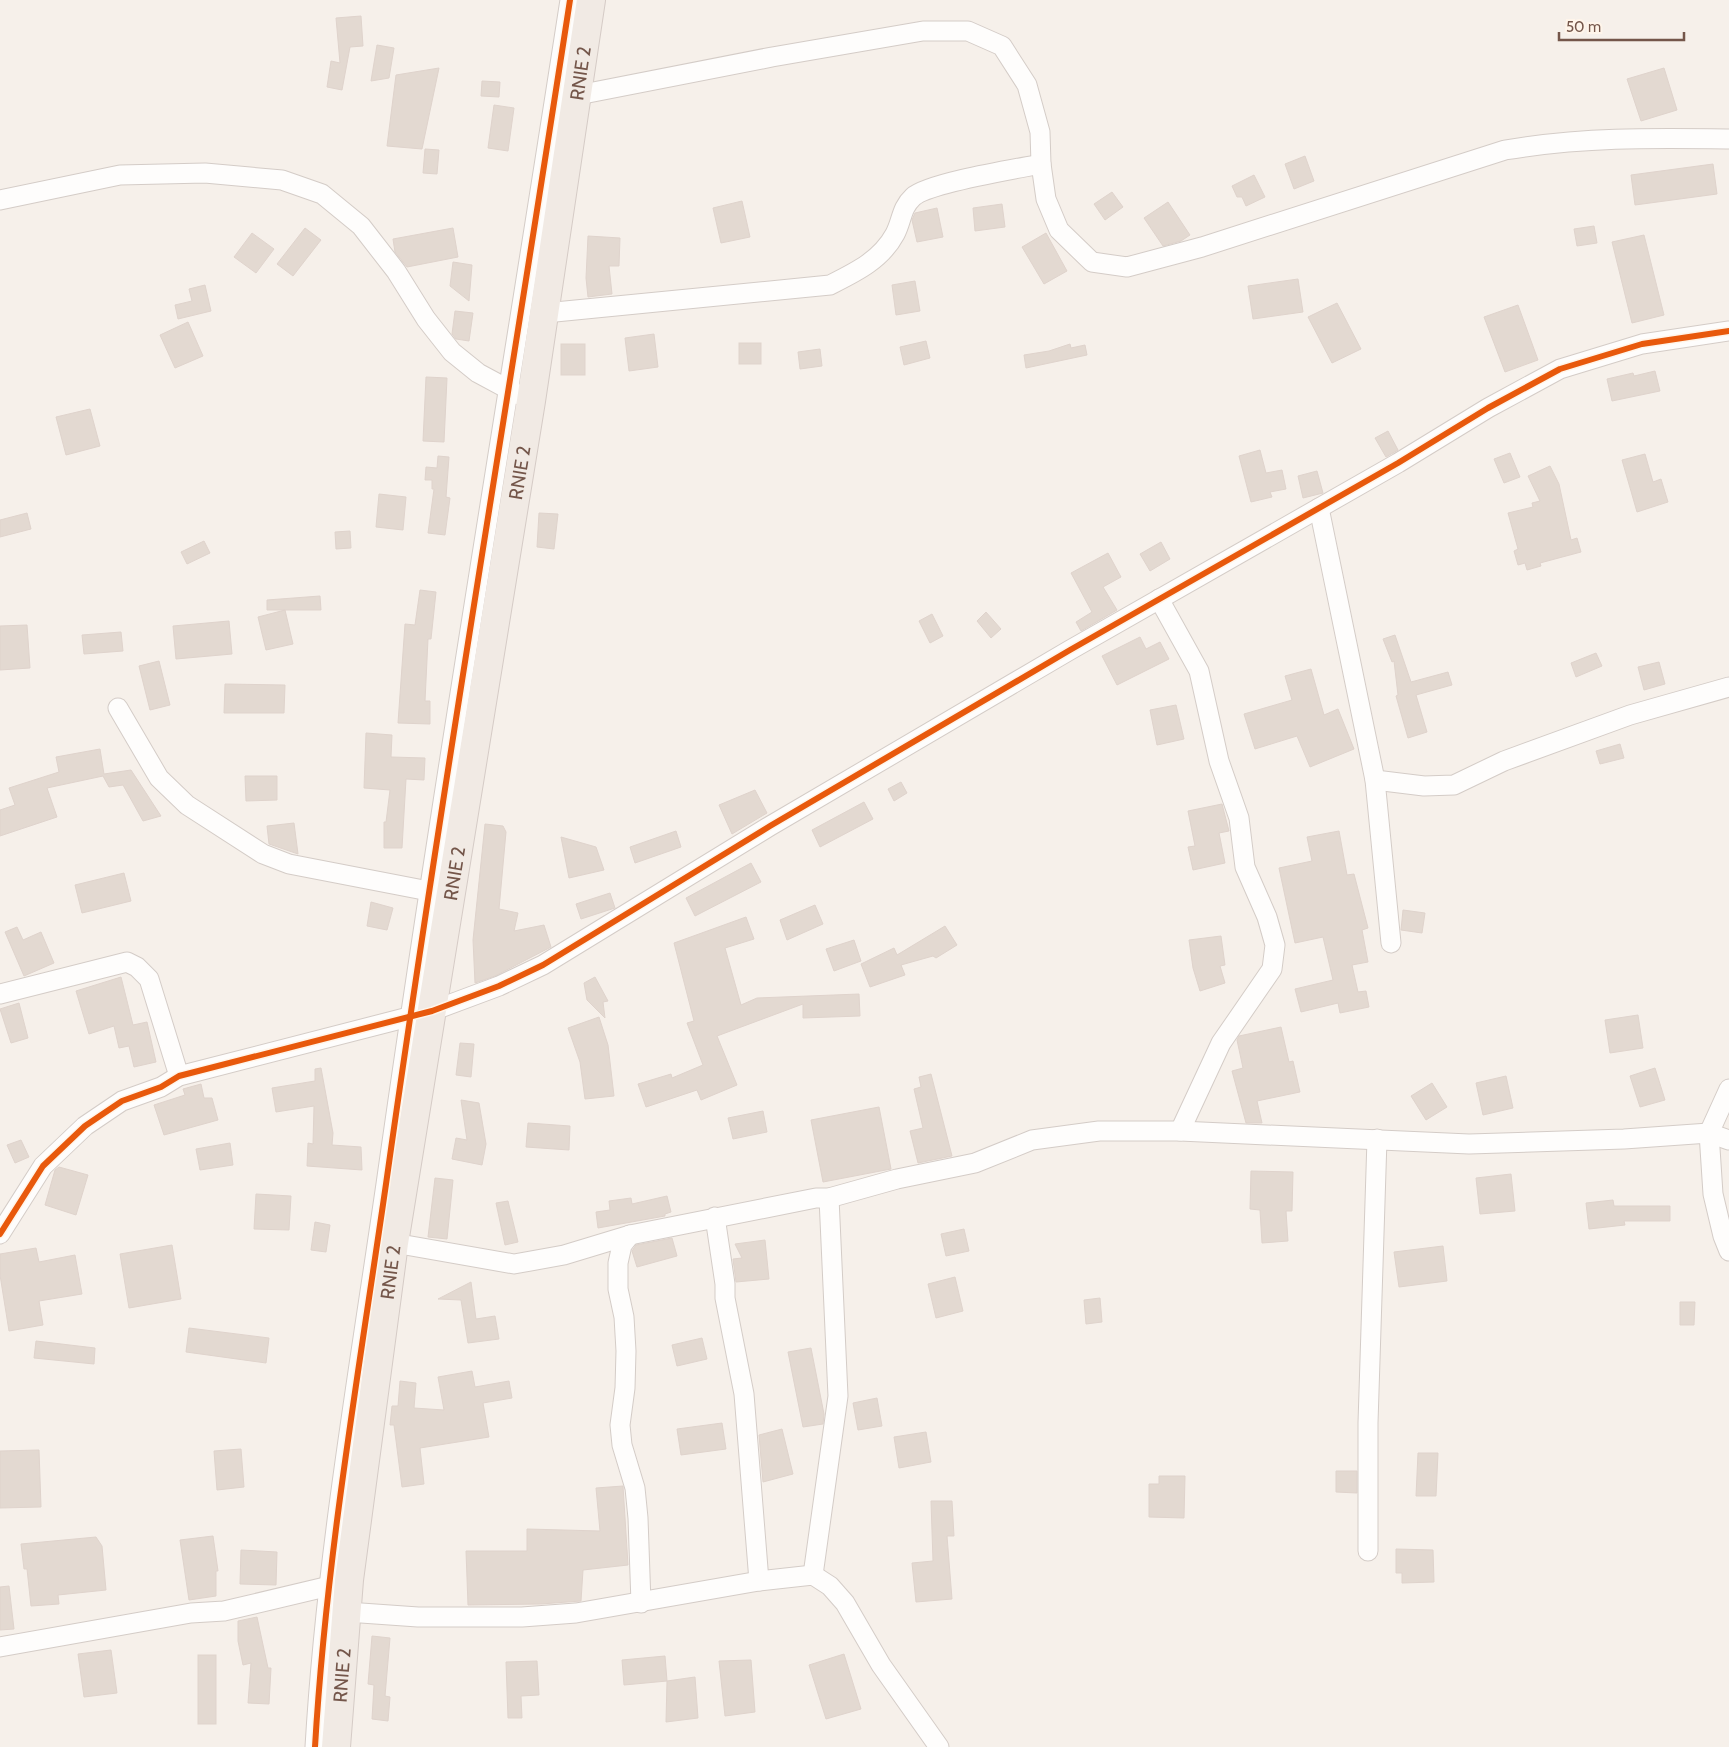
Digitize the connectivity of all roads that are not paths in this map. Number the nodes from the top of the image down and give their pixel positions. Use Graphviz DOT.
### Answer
graph roads {
  1 [pos="570,0"];
  2 [pos="591,0"];
  3 [pos="578,95"];
  4 [pos="1729,139"];
  5 [pos="1041,164"];
  6 [pos="0,200"];
  7 [pos="545,313"];
  8 [pos="1729,331"];
  9 [pos="520,396"];
  10 [pos="1319,508"];
  11 [pos="1159,599"];
  12 [pos="1729,687"];
  13 [pos="118,708"];
  14 [pos="1376,780"];
  15 [pos="439,893"];
  16 [pos="1392,943"];
  17 [pos="0,994"];
  18 [pos="421,1014"];
  19 [pos="179,1076"];
  20 [pos="1729,1089"];
  21 [pos="1180,1131"];
  22 [pos="1709,1133"];
  23 [pos="1377,1140"];
  24 [pos="1729,1140"];
  25 [pos="829,1198"];
  26 [pos="715,1217"];
  27 [pos="0,1234"];
  28 [pos="630,1235"];
  29 [pos="394,1243"];
  30 [pos="1729,1251"];
  31 [pos="1368,1551"];
  32 [pos="813,1575"];
  33 [pos="759,1580"];
  34 [pos="338,1584"];
  35 [pos="641,1603"];
  36 [pos="347,1612"];
  37 [pos="0,1647"];
  38 [pos="315,1747"];
  39 [pos="336,1747"];
  40 [pos="939,1747"];
  1 -- 9 [label="street"];
  2 -- 3 [label="highway, RNIE 2 / RNIE 2"];
  3 -- 5 [label="street"];
  3 -- 7 [label="highway, RNIE 2 / RNIE 2"];
  4 -- 5 [label="street"];
  5 -- 7 [label="street"];
  6 -- 9 [label="street"];
  7 -- 9 [label="highway, RNIE 2 / RNIE 2"];
  8 -- 10 [label="street"];
  9 -- 15 [label="highway, RNIE 2 / RNIE 2"];
  10 -- 11 [label="street"];
  10 -- 14 [label="street"];
  11 -- 18 [label="street"];
  11 -- 21 [label="street"];
  12 -- 14 [label="street"];
  13 -- 15 [label="street"];
  14 -- 16 [label="street"];
  15 -- 18 [label="highway, RNIE 2 / RNIE 2"];
  17 -- 19 [label="street"];
  18 -- 19 [label="street"];
  18 -- 29 [label="highway, RNIE 2 / RNIE 2"];
  18 -- 34 [label="street"];
  19 -- 27 [label="street"];
  20 -- 22 [label="street"];
  21 -- 23 [label="street"];
  21 -- 25 [label="street"];
  22 -- 23 [label="street"];
  22 -- 24 [label="street"];
  22 -- 30 [label="street"];
  23 -- 31 [label="street"];
  25 -- 26 [label="street"];
  25 -- 32 [label="street"];
  26 -- 28 [label="street"];
  26 -- 33 [label="street"];
  28 -- 29 [label="street"];
  28 -- 35 [label="street"];
  29 -- 34 [label="highway, RNIE 2 / RNIE 2"];
  32 -- 33 [label="street"];
  32 -- 40 [label="street"];
  33 -- 35 [label="street"];
  34 -- 36 [label="highway, RNIE 2 / RNIE 2"];
  34 -- 37 [label="street"];
  34 -- 38 [label="street"];
  35 -- 36 [label="street"];
  36 -- 39 [label="highway, RNIE 2 / RNIE 2"];
}
